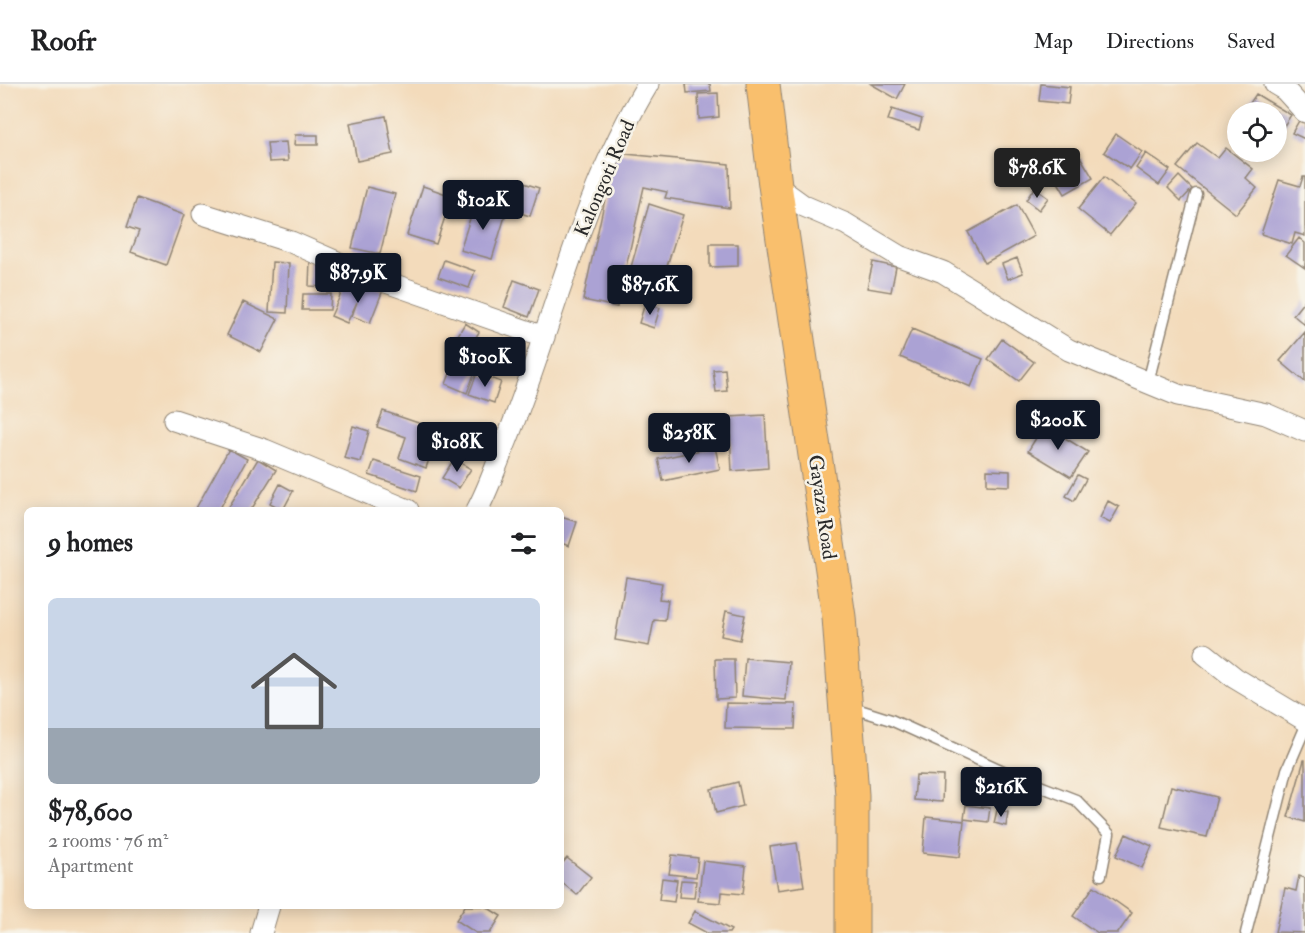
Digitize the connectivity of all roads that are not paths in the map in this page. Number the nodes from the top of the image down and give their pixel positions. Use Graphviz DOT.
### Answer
graph roads {
  1 [pos="648,84"];
  2 [pos="763,84"];
  3 [pos="1275,84"];
  4 [pos="1305,112"];
  5 [pos="775,185"];
  6 [pos="1196,194"];
  7 [pos="202,214"];
  8 [pos="544,337"];
  9 [pos="1148,382"];
  10 [pos="174,420"];
  11 [pos="1305,431"];
  12 [pos="401,507"];
  13 [pos="478,507"];
  14 [pos="1205,654"];
  15 [pos="845,705"];
  16 [pos="1305,720"];
  17 [pos="1305,728"];
  18 [pos="1101,875"];
  19 [pos="268,909"];
  20 [pos="261,933"];
  21 [pos="852,933"];
  22 [pos="1246,933"];
  1 -- 8 [label="street, Kalongoti Road"];
  2 -- 5 [label="main road, Gayaza Road"];
  3 -- 4 [label="street"];
  5 -- 9 [label="street"];
  5 -- 15 [label="main road, Gayaza Road"];
  6 -- 9 [label="lane"];
  7 -- 8 [label="street"];
  8 -- 13 [label="street, Kalongoti Road"];
  9 -- 11 [label="street"];
  10 -- 12 [label="street"];
  14 -- 16 [label="street"];
  15 -- 18 [label="lane"];
  15 -- 21 [label="main road, Gayaza Road"];
  17 -- 22 [label="lane"];
  19 -- 20 [label="street"];
}
